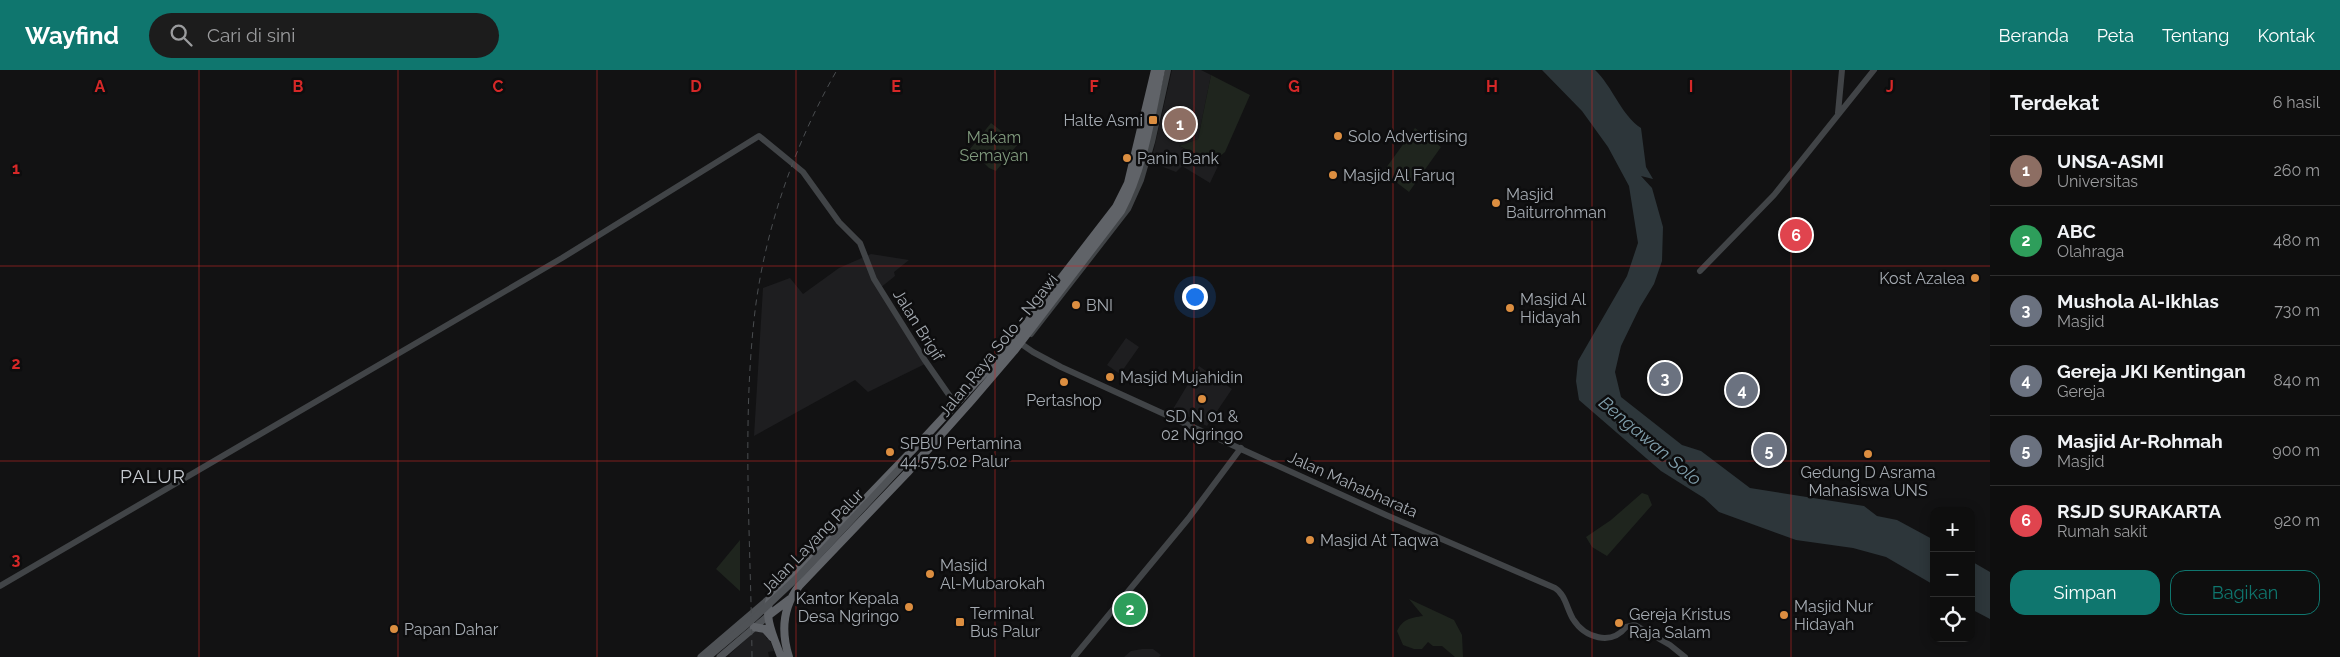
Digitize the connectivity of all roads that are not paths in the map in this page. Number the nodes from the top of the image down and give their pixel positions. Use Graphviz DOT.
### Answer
graph roads {
  1 [pos="1155,70"];
  2 [pos="1161,70"];
  3 [pos="1168,70"];
  4 [pos="1842,70"];
  5 [pos="1874,70"];
  6 [pos="1838,114"];
  7 [pos="1154,118"];
  8 [pos="1700,271"];
  9 [pos="1021,344"];
  10 [pos="956,404"];
  11 [pos="927,435"];
  12 [pos="935,442"];
  13 [pos="1241,448"];
  14 [pos="902,470"];
  15 [pos="791,577"];
  16 [pos="0,586"];
  17 [pos="799,586"];
  18 [pos="781,587"];
  19 [pos="771,597"];
  20 [pos="790,599"];
  21 [pos="769,615"];
  22 [pos="754,628"];
  23 [pos="775,643"];
  24 [pos="718,644"];
  25 [pos="723,655"];
  26 [pos="701,657"];
  27 [pos="708,657"];
  28 [pos="715,657"];
  29 [pos="781,657"];
  30 [pos="789,657"];
  31 [pos="1074,657"];
  32 [pos="1685,657"];
  1 -- 10 [label="highway, Jalan Raya Solo - Ngawi"];
  2 -- 7 [label="highway, Jalan Raya Solo - Ngawi"];
  3 -- 7 [label="street"];
  4 -- 6 [label="street"];
  5 -- 6 [label="street"];
  6 -- 8 [label="street"];
  7 -- 9 [label="highway, Jalan Raya Solo - Ngawi"];
  9 -- 12 [label="highway, Jalan Raya Solo - Ngawi"];
  9 -- 13 [label="street, Jalan Mahabharata"];
  10 -- 11 [label="highway, Jalan Raya Solo - Ngawi"];
  10 -- 16 [label="street, Jalan Brigif"];
  11 -- 14 [label="main road, Jalan Layang Palur"];
  11 -- 15 [label="highway, Jalan Raya Solo - Ngawi"];
  12 -- 14 [label="main road, Jalan Layang Palur"];
  12 -- 17 [label="highway, Jalan Raya Solo - Ngawi"];
  13 -- 31 [label="street"];
  13 -- 32 [label="street, Jalan Mahabharata"];
  14 -- 27 [label="main road, Jalan Layang Palur, bridge"];
  14 -- 28 [label="main road, Jalan Layang Palur, bridge"];
  15 -- 17 [label="highway"];
  15 -- 18 [label="highway, Jalan Raya Solo - Ngawi"];
  17 -- 20 [label="highway, Jalan Raya Solo - Ngawi"];
  18 -- 19 [label="highway, Jalan Raya Solo - Ngawi"];
  18 -- 20 [label="highway"];
  19 -- 21 [label="highway"];
  19 -- 24 [label="main road"];
  20 -- 21 [label="highway"];
  20 -- 30 [label="highway, Jalan Raya Solo - Ngawi"];
  21 -- 22 [label="main road"];
  21 -- 23 [label="highway"];
  22 -- 23 [label="highway"];
  22 -- 25 [label="main road"];
  23 -- 29 [label="highway"];
  24 -- 25 [label="main road"];
  24 -- 26 [label="main road"];
}
